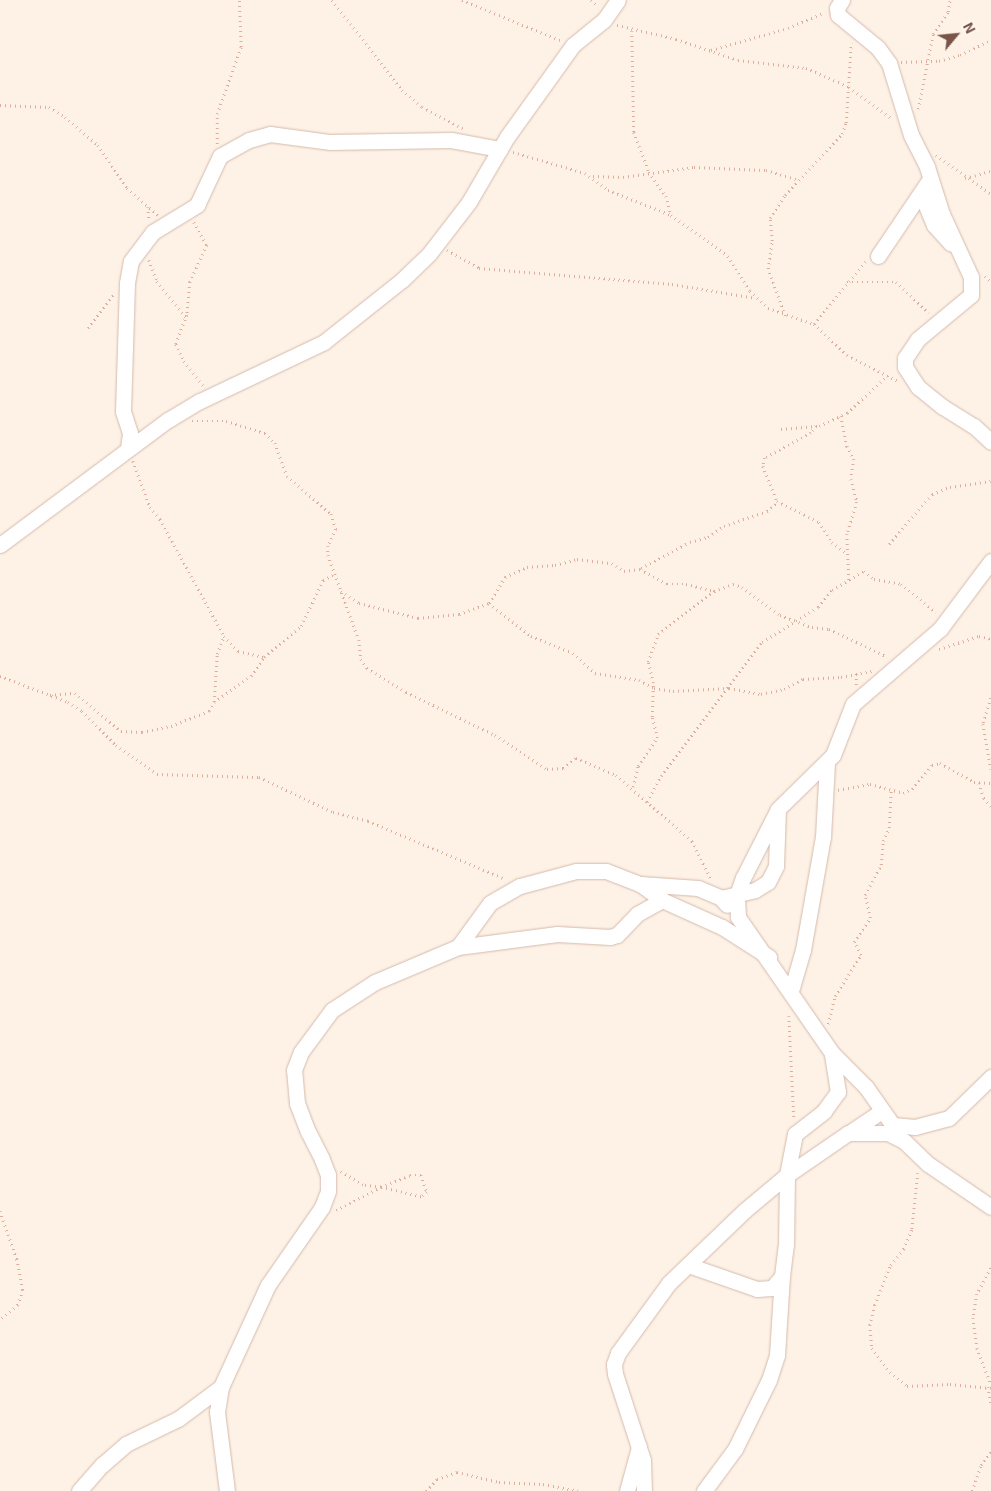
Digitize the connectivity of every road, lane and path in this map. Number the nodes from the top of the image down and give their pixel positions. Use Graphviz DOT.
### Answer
graph roads {
  1 [pos="239,0"];
  2 [pos="332,0"];
  3 [pos="462,0"];
  4 [pos="618,0"];
  5 [pos="950,0"];
  6 [pos="841,9"];
  7 [pos="604,20"];
  8 [pos="632,31"];
  9 [pos="991,40"];
  10 [pos="573,45"];
  11 [pos="710,50"];
  12 [pos="885,58"];
  13 [pos="926,63"];
  14 [pos="849,86"];
  15 [pos="0,105"];
  16 [pos="917,118"];
  17 [pos="911,134"];
  18 [pos="477,143"];
  19 [pos="500,149"];
  20 [pos="931,151"];
  21 [pos="219,158"];
  22 [pos="991,171"];
  23 [pos="649,172"];
  24 [pos="591,176"];
  25 [pos="965,178"];
  26 [pos="930,179"];
  27 [pos="798,180"];
  28 [pos="921,194"];
  29 [pos="991,194"];
  30 [pos="185,214"];
  31 [pos="671,215"];
  32 [pos="167,222"];
  33 [pos="150,236"];
  34 [pos="438,243"];
  35 [pos="958,249"];
  36 [pos="878,256"];
  37 [pos="847,282"];
  38 [pos="127,284"];
  39 [pos="756,298"];
  40 [pos="785,316"];
  41 [pos="186,318"];
  42 [pos="938,320"];
  43 [pos="814,324"];
  44 [pos="88,328"];
  45 [pos="888,375"];
  46 [pos="918,386"];
  47 [pos="212,396"];
  48 [pos="841,416"];
  49 [pos="190,421"];
  50 [pos="816,426"];
  51 [pos="781,429"];
  52 [pos="991,442"];
  53 [pos="128,448"];
  54 [pos="991,481"];
  55 [pos="778,502"];
  56 [pos="889,544"];
  57 [pos="0,545"];
  58 [pos="848,554"];
  59 [pos="991,561"];
  60 [pos="640,569"];
  61 [pos="335,574"];
  62 [pos="849,580"];
  63 [pos="340,591"];
  64 [pos="714,591"];
  65 [pos="489,602"];
  66 [pos="797,620"];
  67 [pos="945,622"];
  68 [pos="224,636"];
  69 [pos="991,639"];
  70 [pos="264,657"];
  71 [pos="907,658"];
  72 [pos="889,672"];
  73 [pos="0,676"];
  74 [pos="654,688"];
  75 [pos="729,688"];
  76 [pos="47,695"];
  77 [pos="991,698"];
  78 [pos="214,702"];
  79 [pos="827,763"];
  80 [pos="991,769"];
  81 [pos="991,783"];
  82 [pos="979,784"];
  83 [pos="634,789"];
  84 [pos="890,791"];
  85 [pos="827,792"];
  86 [pos="647,802"];
  87 [pos="991,806"];
  88 [pos="778,809"];
  89 [pos="640,884"];
  90 [pos="520,886"];
  91 [pos="737,895"];
  92 [pos="721,898"];
  93 [pos="662,900"];
  94 [pos="738,917"];
  95 [pos="458,947"];
  96 [pos="768,957"];
  97 [pos="791,990"];
  98 [pos="789,1013"];
  99 [pos="825,1040"];
  100 [pos="832,1053"];
  101 [pos="991,1077"];
  102 [pos="882,1110"];
  103 [pos="893,1125"];
  104 [pos="848,1133"];
  105 [pos="795,1134"];
  106 [pos="904,1141"];
  107 [pos="921,1157"];
  108 [pos="322,1159"];
  109 [pos="787,1175"];
  110 [pos="381,1187"];
  111 [pos="991,1207"];
  112 [pos="0,1211"];
  113 [pos="328,1214"];
  114 [pos="688,1265"];
  115 [pos="991,1268"];
  116 [pos="782,1276"];
  117 [pos="0,1320"];
  118 [pos="221,1387"];
  119 [pos="990,1387"];
  120 [pos="991,1403"];
  121 [pos="639,1446"];
  122 [pos="991,1450"];
  123 [pos="79,1491"];
  124 [pos="227,1491"];
  125 [pos="426,1491"];
  126 [pos="579,1491"];
  127 [pos="627,1491"];
  128 [pos="644,1491"];
  129 [pos="704,1491"];
  130 [pos="972,1491"];
  1 -- 21 [label="path"];
  2 -- 18 [label="path"];
  3 -- 10 [label="path"];
  4 -- 7 [label="street"];
  5 -- 13 [label="path"];
  6 -- 11 [label="path"];
  6 -- 12 [label="street"];
  6 -- 14 [label="path"];
  7 -- 8 [label="path"];
  7 -- 10 [label="street"];
  8 -- 11 [label="path"];
  8 -- 23 [label="path"];
  9 -- 13 [label="path"];
  10 -- 19 [label="street"];
  11 -- 14 [label="path"];
  12 -- 13 [label="path"];
  12 -- 17 [label="street"];
  13 -- 16 [label="path"];
  14 -- 17 [label="path"];
  14 -- 27 [label="path"];
  15 -- 32 [label="path"];
  17 -- 26 [label="street"];
  18 -- 19 [label="street"];
  18 -- 21 [label="street"];
  19 -- 24 [label="path"];
  19 -- 34 [label="street"];
  20 -- 25 [label="path"];
  21 -- 30 [label="street"];
  22 -- 25 [label="path"];
  23 -- 24 [label="path"];
  23 -- 27 [label="path"];
  23 -- 31 [label="path"];
  24 -- 31 [label="path"];
  25 -- 29 [label="path"];
  26 -- 28 [label="street"];
  26 -- 35 [label="street"];
  27 -- 40 [label="path"];
  28 -- 35 [label="street"];
  28 -- 36 [label="street"];
  30 -- 32 [label="street"];
  30 -- 41 [label="path"];
  31 -- 39 [label="path"];
  32 -- 33 [label="street"];
  33 -- 38 [label="street"];
  33 -- 41 [label="path"];
  34 -- 39 [label="path"];
  34 -- 47 [label="street"];
  35 -- 42 [label="street"];
  36 -- 37 [label="path"];
  37 -- 42 [label="path"];
  37 -- 43 [label="path"];
  38 -- 44 [label="path"];
  38 -- 53 [label="street"];
  39 -- 40 [label="path"];
  40 -- 43 [label="path"];
  41 -- 47 [label="path"];
  42 -- 46 [label="street"];
  43 -- 45 [label="path"];
  45 -- 46 [label="path"];
  45 -- 48 [label="path"];
  46 -- 52 [label="street"];
  47 -- 53 [label="street"];
  48 -- 50 [label="path"];
  48 -- 58 [label="path"];
  49 -- 61 [label="path"];
  50 -- 51 [label="path"];
  50 -- 55 [label="path"];
  53 -- 57 [label="street"];
  53 -- 68 [label="path"];
  54 -- 56 [label="path"];
  55 -- 58 [label="path"];
  55 -- 60 [label="path"];
  58 -- 62 [label="path"];
  59 -- 67 [label="street"];
  60 -- 64 [label="path"];
  60 -- 65 [label="path"];
  61 -- 63 [label="path"];
  61 -- 70 [label="path"];
  62 -- 66 [label="path"];
  62 -- 67 [label="path"];
  63 -- 65 [label="path"];
  63 -- 83 [label="path"];
  64 -- 66 [label="path"];
  64 -- 74 [label="path"];
  65 -- 74 [label="path"];
  66 -- 71 [label="path"];
  66 -- 75 [label="path"];
  67 -- 71 [label="street"];
  68 -- 70 [label="path"];
  68 -- 78 [label="path"];
  69 -- 71 [label="path"];
  70 -- 78 [label="path"];
  71 -- 72 [label="street"];
  72 -- 75 [label="path"];
  72 -- 79 [label="street"];
  73 -- 76 [label="path"];
  74 -- 75 [label="path"];
  74 -- 83 [label="path"];
  75 -- 86 [label="path"];
  76 -- 78 [label="path"];
  76 -- 90 [label="path"];
  77 -- 80 [label="path"];
  79 -- 85 [label="street"];
  79 -- 88 [label="street"];
  81 -- 82 [label="path"];
  82 -- 84 [label="path"];
  82 -- 87 [label="path"];
  83 -- 86 [label="path"];
  84 -- 85 [label="path"];
  84 -- 99 [label="path"];
  85 -- 97 [label="street"];
  86 -- 92 [label="path"];
  88 -- 91 [label="street"];
  88 -- 91 [label="street"];
  89 -- 90 [label="street"];
  89 -- 92 [label="street"];
  89 -- 93 [label="street"];
  90 -- 95 [label="street"];
  91 -- 92 [label="street"];
  91 -- 94 [label="street"];
  92 -- 94 [label="street"];
  93 -- 95 [label="street"];
  93 -- 96 [label="street"];
  94 -- 96 [label="street"];
  95 -- 108 [label="street"];
  96 -- 97 [label="street"];
  97 -- 99 [label="street"];
  98 -- 105 [label="path"];
  99 -- 100 [label="street"];
  100 -- 102 [label="street"];
  100 -- 105 [label="street"];
  101 -- 103 [label="street"];
  102 -- 103 [label="street"];
  102 -- 104 [label="street"];
  103 -- 106 [label="street"];
  104 -- 106 [label="street"];
  104 -- 109 [label="street"];
  105 -- 109 [label="street"];
  106 -- 107 [label="street"];
  107 -- 111 [label="street"];
  107 -- 119 [label="path"];
  108 -- 110 [label="path"];
  108 -- 118 [label="street"];
  109 -- 114 [label="street"];
  109 -- 116 [label="street"];
  110 -- 110 [label="path"];
  110 -- 113 [label="path"];
  112 -- 117 [label="path"];
  114 -- 116 [label="street"];
  114 -- 121 [label="street"];
  115 -- 119 [label="path"];
  116 -- 129 [label="street"];
  118 -- 123 [label="street"];
  118 -- 124 [label="street"];
  119 -- 120 [label="path"];
  121 -- 127 [label="street"];
  121 -- 128 [label="street"];
  122 -- 130 [label="path"];
  125 -- 126 [label="path"];
}
